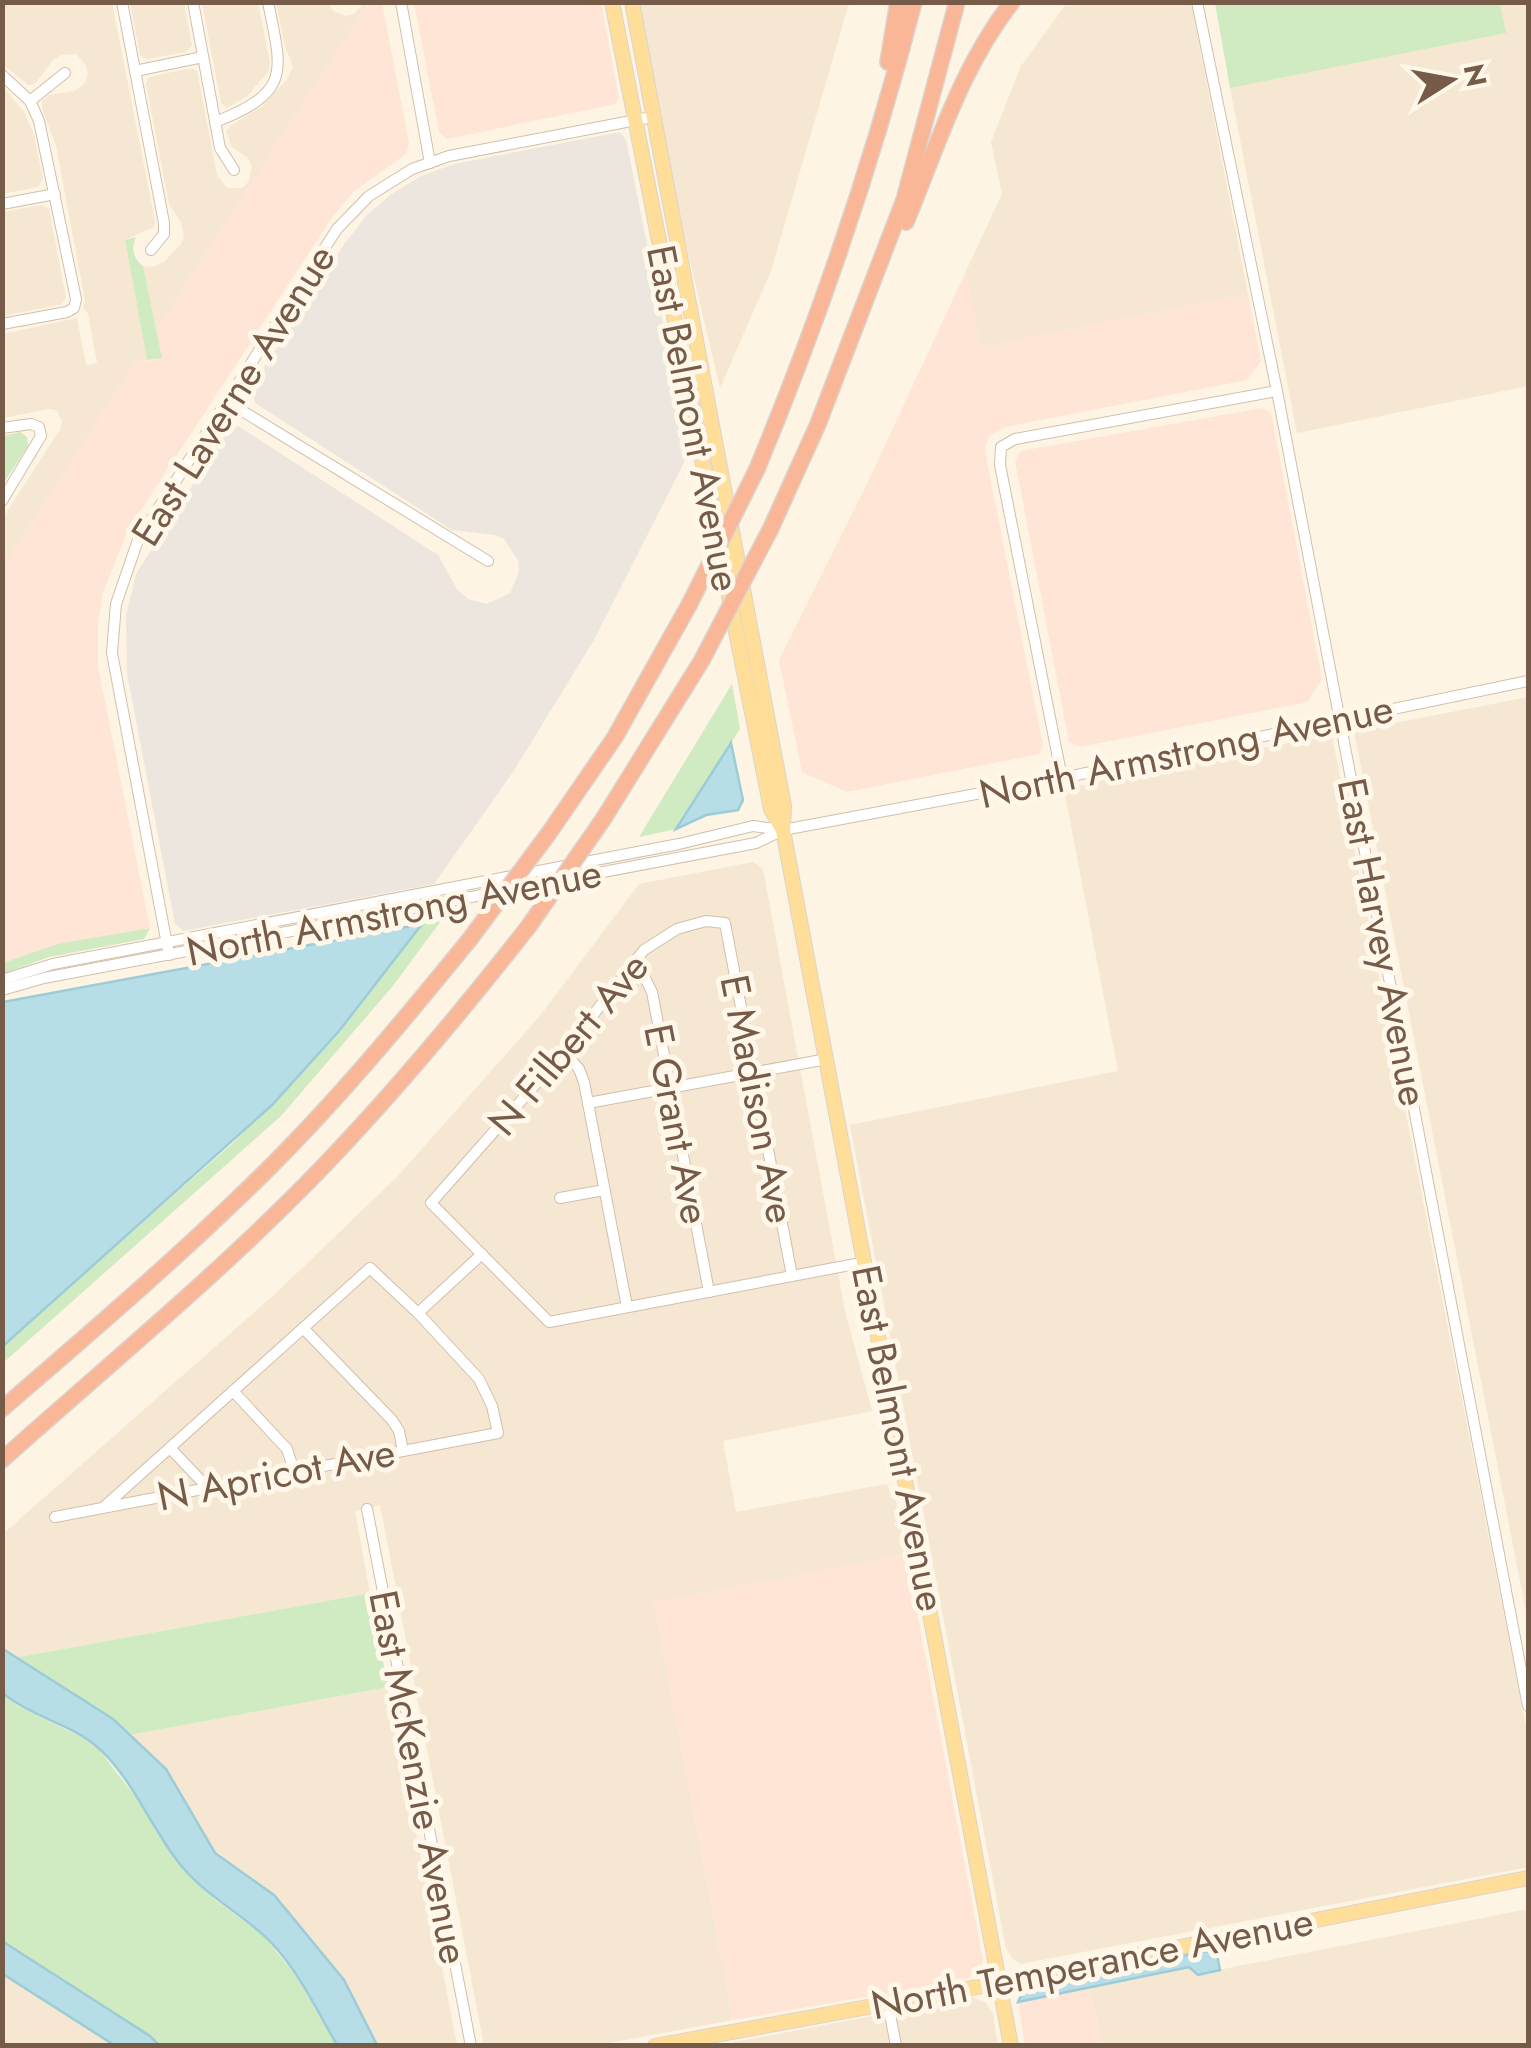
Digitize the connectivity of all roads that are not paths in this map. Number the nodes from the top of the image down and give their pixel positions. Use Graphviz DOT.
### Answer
graph roads {
  1 [pos="122,2"];
  2 [pos="193,2"];
  3 [pos="268,2"];
  4 [pos="401,2"];
  5 [pos="612,2"];
  6 [pos="632,2"];
  7 [pos="898,2"];
  8 [pos="914,2"];
  9 [pos="957,2"];
  10 [pos="1012,2"];
  11 [pos="1197,2"];
  12 [pos="203,57"];
  13 [pos="135,71"];
  14 [pos="65,73"];
  15 [pos="2,74"];
  16 [pos="30,101"];
  17 [pos="652,117"];
  18 [pos="634,120"];
  19 [pos="215,122"];
  20 [pos="430,163"];
  21 [pos="234,170"];
  22 [pos="55,194"];
  23 [pos="856,202"];
  24 [pos="2,204"];
  25 [pos="151,250"];
  26 [pos="2,324"];
  27 [pos="858,325"];
  28 [pos="1277,391"];
  29 [pos="226,401"];
  30 [pos="2,428"];
  31 [pos="2,501"];
  32 [pos="488,561"];
  33 [pos="1528,682"];
  34 [pos="1340,719"];
  35 [pos="1062,778"];
  36 [pos="783,830"];
  37 [pos="725,923"];
  38 [pos="166,942"];
  39 [pos="168,955"];
  40 [pos="630,965"];
  41 [pos="2,980"];
  42 [pos="2,990"];
  43 [pos="564,1052"];
  44 [pos="827,1059"];
  45 [pos="753,1073"];
  46 [pos="671,1088"];
  47 [pos="588,1103"];
  48 [pos="604,1190"];
  49 [pos="560,1198"];
  50 [pos="482,1254"];
  51 [pos="866,1262"];
  52 [pos="792,1276"];
  53 [pos="709,1292"];
  54 [pos="627,1308"];
  55 [pos="418,1313"];
  56 [pos="303,1328"];
  57 [pos="233,1391"];
  58 [pos="2,1409"];
  59 [pos="170,1448"];
  60 [pos="403,1451"];
  61 [pos="2,1460"];
  62 [pos="294,1471"];
  63 [pos="207,1487"];
  64 [pos="105,1506"];
  65 [pos="367,1510"];
  66 [pos="54,1517"];
  67 [pos="1528,1706"];
  68 [pos="1528,1878"];
  69 [pos="999,1983"];
  70 [pos="888,2002"];
  71 [pos="471,2046"];
  72 [pos="654,2046"];
  73 [pos="896,2046"];
  74 [pos="1011,2046"];
  1 -- 13 [label="street"];
  2 -- 12 [label="street"];
  3 -- 19 [label="street"];
  4 -- 20 [label="street"];
  5 -- 18 [label="main road, East Belmont Avenue"];
  6 -- 17 [label="main road, East Belmont Avenue"];
  7 -- 23 [label="highway"];
  8 -- 23 [label="highway"];
  9 -- 27 [label="highway"];
  10 -- 27 [label="highway"];
  11 -- 28 [label="street, East Harvey Avenue"];
  12 -- 13 [label="street"];
  12 -- 19 [label="street"];
  13 -- 25 [label="street"];
  14 -- 16 [label="street"];
  15 -- 16 [label="street"];
  16 -- 22 [label="street"];
  17 -- 18 [label="street, East Laverne Avenue"];
  17 -- 36 [label="main road, East Belmont Avenue"];
  18 -- 20 [label="street, East Laverne Avenue"];
  18 -- 36 [label="main road, East Belmont Avenue"];
  19 -- 21 [label="street"];
  20 -- 29 [label="street, East Laverne Avenue"];
  22 -- 24 [label="street"];
  22 -- 26 [label="street"];
  23 -- 58 [label="highway, bridge"];
  27 -- 61 [label="highway, bridge"];
  28 -- 34 [label="street, East Harvey Avenue"];
  28 -- 35 [label="street"];
  29 -- 32 [label="street"];
  29 -- 38 [label="street, East Laverne Avenue"];
  30 -- 31 [label="street"];
  33 -- 34 [label="street, North Armstrong Avenue"];
  34 -- 35 [label="street, North Armstrong Avenue"];
  34 -- 67 [label="street, East Harvey Avenue"];
  35 -- 36 [label="street, North Armstrong Avenue"];
  36 -- 38 [label="street, North Armstrong Avenue"];
  36 -- 39 [label="street, North Armstrong Avenue"];
  36 -- 44 [label="main road, East Belmont Avenue"];
  37 -- 40 [label="street, N Filbert Ave"];
  37 -- 45 [label="street, E Madison Ave"];
  38 -- 39 [label="street, East Laverne Avenue"];
  38 -- 41 [label="street, North Armstrong Avenue"];
  39 -- 42 [label="street, North Armstrong Avenue"];
  40 -- 43 [label="street, N Filbert Ave"];
  40 -- 46 [label="street, E Grant Ave"];
  43 -- 47 [label="street"];
  43 -- 50 [label="street, N Filbert Ave"];
  44 -- 45 [label="street"];
  44 -- 51 [label="main road, East Belmont Avenue"];
  45 -- 46 [label="street"];
  45 -- 52 [label="street, E Madison Ave"];
  46 -- 47 [label="street"];
  46 -- 53 [label="street, E Grant Ave"];
  47 -- 48 [label="street"];
  48 -- 49 [label="street"];
  48 -- 54 [label="street"];
  50 -- 54 [label="street"];
  50 -- 55 [label="street"];
  51 -- 52 [label="street"];
  51 -- 69 [label="main road, East Belmont Avenue"];
  52 -- 53 [label="street"];
  53 -- 54 [label="street"];
  55 -- 56 [label="street"];
  55 -- 60 [label="street, N Apricot Ave"];
  56 -- 57 [label="street"];
  56 -- 60 [label="street"];
  57 -- 59 [label="street"];
  57 -- 62 [label="street"];
  59 -- 63 [label="street"];
  59 -- 64 [label="street"];
  60 -- 62 [label="street, N Apricot Ave"];
  62 -- 63 [label="street, N Apricot Ave"];
  63 -- 64 [label="street, N Apricot Ave"];
  64 -- 66 [label="street, N Apricot Ave"];
  65 -- 71 [label="street, East McKenzie Avenue"];
  68 -- 69 [label="main road, North Temperance Avenue"];
  69 -- 70 [label="main road, North Temperance Avenue"];
  69 -- 74 [label="main road, East Belmont Avenue"];
  70 -- 72 [label="main road, North Temperance Avenue"];
  70 -- 73 [label="street"];
}
